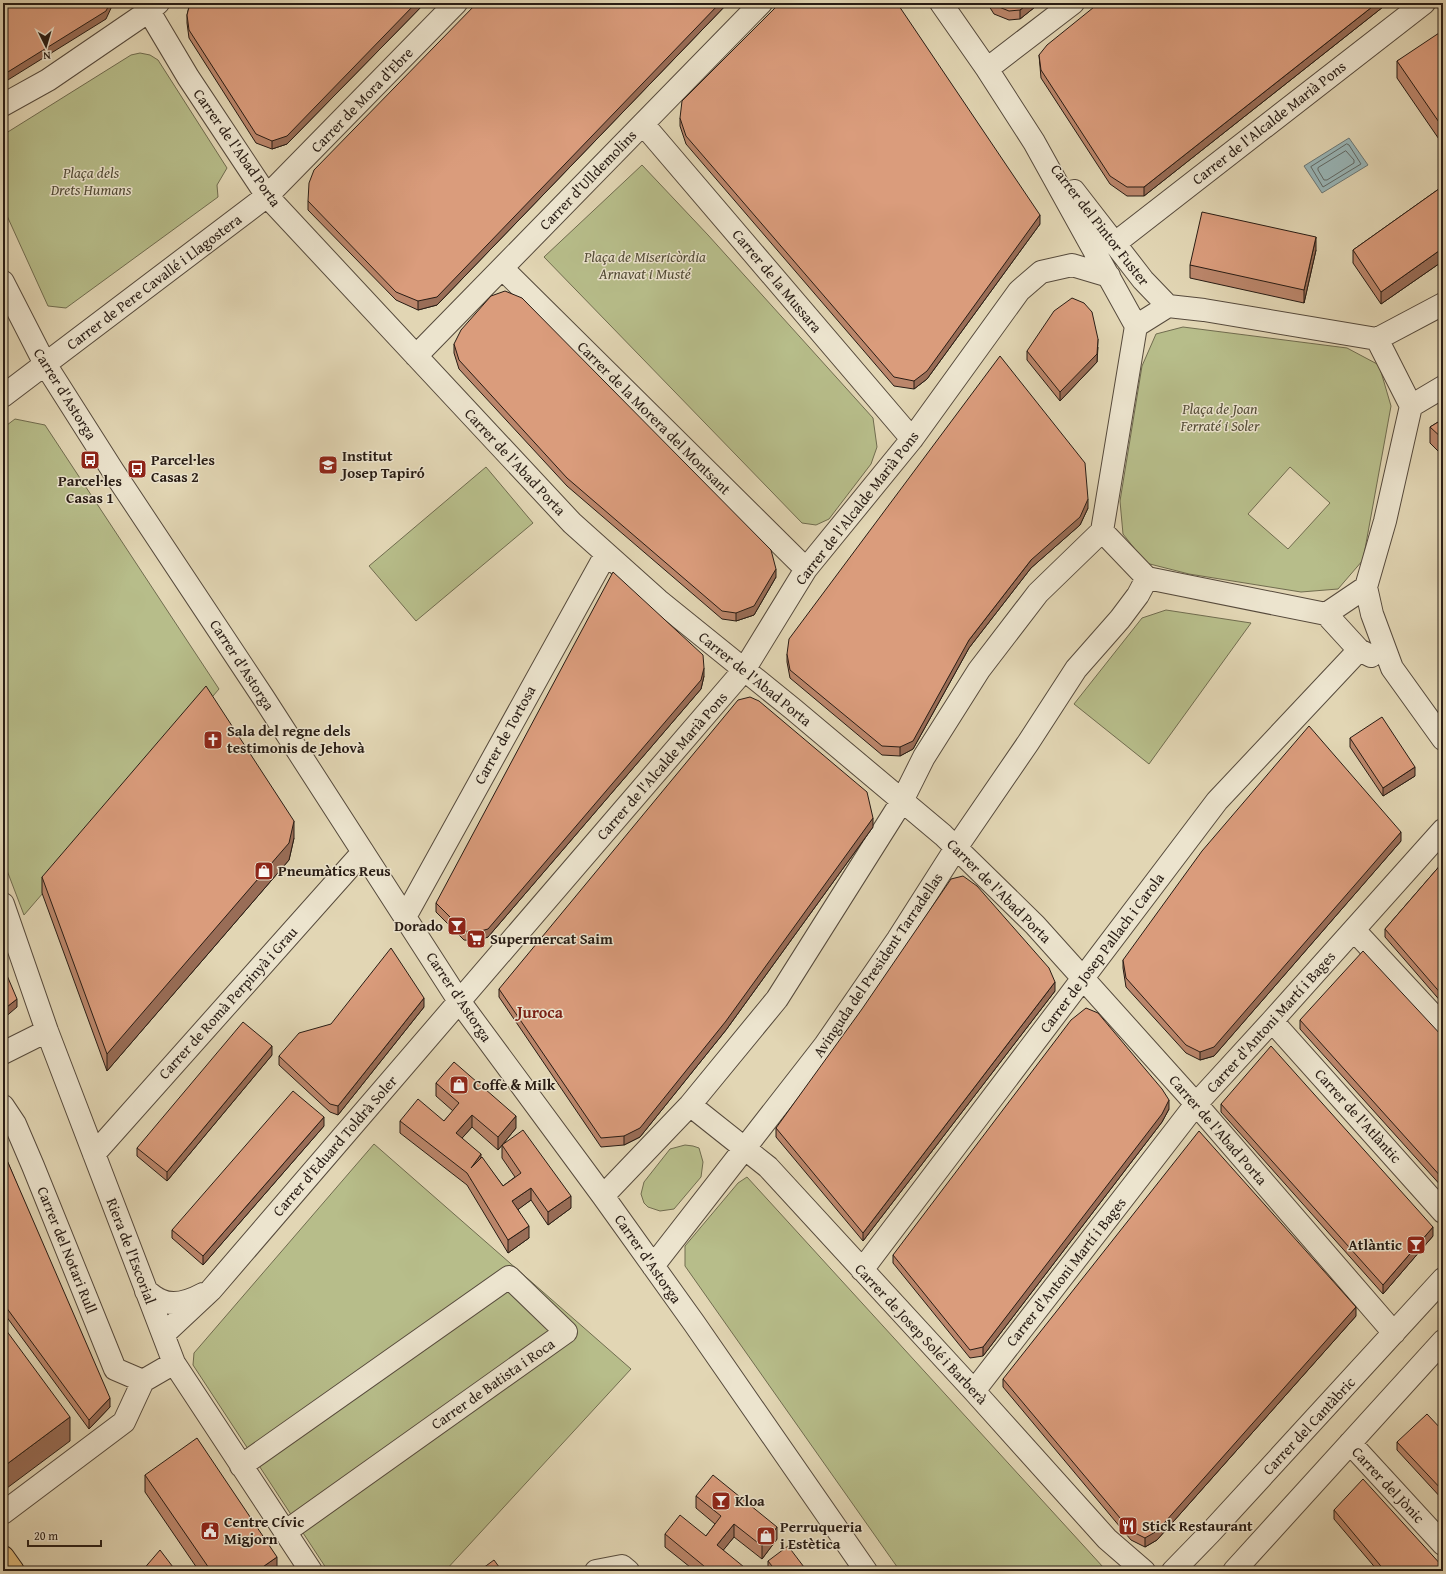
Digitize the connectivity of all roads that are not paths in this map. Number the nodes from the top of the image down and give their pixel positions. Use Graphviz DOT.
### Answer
graph roads {
  1 [pos="456,3"];
  2 [pos="761,3"];
  3 [pos="941,3"];
  4 [pos="1073,3"];
  5 [pos="1424,3"];
  6 [pos="150,6"];
  7 [pos="987,69"];
  8 [pos="3,105"];
  9 [pos="643,124"];
  10 [pos="1034,142"];
  11 [pos="267,196"];
  12 [pos="1114,244"];
  13 [pos="502,268"];
  14 [pos="1109,276"];
  15 [pos="3,282"];
  16 [pos="1443,304"];
  17 [pos="1168,306"];
  18 [pos="1136,326"];
  19 [pos="1377,339"];
  20 [pos="416,356"];
  21 [pos="45,364"];
  22 [pos="1443,387"];
  23 [pos="3,396"];
  24 [pos="1411,406"];
  25 [pos="912,439"];
  26 [pos="1102,531"];
  27 [pos="606,554"];
  28 [pos="806,569"];
  29 [pos="1147,578"];
  30 [pos="1366,587"];
  31 [pos="1326,614"];
  32 [pos="1359,650"];
  33 [pos="1392,668"];
  34 [pos="744,670"];
  35 [pos="1443,739"];
  36 [pos="902,801"];
  37 [pos="1443,830"];
  38 [pos="956,848"];
  39 [pos="363,852"];
  40 [pos="3,904"];
  41 [pos="405,917"];
  42 [pos="1354,930"];
  43 [pos="1083,978"];
  44 [pos="460,1002"];
  45 [pos="1272,1021"];
  46 [pos="1443,1026"];
  47 [pos="47,1031"];
  48 [pos="3,1053"];
  49 [pos="1196,1104"];
  50 [pos="690,1105"];
  51 [pos="3,1106"];
  52 [pos="745,1149"];
  53 [pos="94,1154"];
  54 [pos="603,1196"];
  55 [pos="1443,1212"];
  56 [pos="653,1266"];
  57 [pos="862,1270"];
  58 [pos="1443,1279"];
  59 [pos="211,1290"];
  60 [pos="146,1291"];
  61 [pos="1394,1332"];
  62 [pos="164,1334"];
  63 [pos="1443,1341"];
  64 [pos="174,1363"];
  65 [pos="143,1381"];
  66 [pos="974,1391"];
  67 [pos="1350,1443"];
  68 [pos="241,1466"];
  69 [pos="3,1514"];
  70 [pos="285,1532"];
  71 [pos="1443,1544"];
  72 [pos="3,1557"];
  73 [pos="13,1571"];
  74 [pos="311,1571"];
  75 [pos="596,1571"];
  76 [pos="628,1571"];
  77 [pos="866,1571"];
  78 [pos="1144,1571"];
  79 [pos="1173,1571"];
  80 [pos="1234,1571"];
  1 -- 11 [label="street, Carrer de Mora d'Ebre"];
  2 -- 9 [label="street, Carrer d'Ulldemolins"];
  3 -- 7 [label="street, Carrer del Pintor Fuster"];
  4 -- 7 [label="street"];
  5 -- 12 [label="street, Carrer de l'Alcalde Marià Pons"];
  6 -- 8 [label="street"];
  6 -- 11 [label="street, Carrer de l'Abad Porta"];
  7 -- 10 [label="street, Carrer del Pintor Fuster"];
  9 -- 13 [label="street, Carrer d'Ulldemolins"];
  9 -- 25 [label="street, Carrer de la Mussara"];
  10 -- 12 [label="street, Carrer del Pintor Fuster"];
  10 -- 14 [label="street, Carrer del Pintor Fuster"];
  11 -- 20 [label="street, Carrer de l'Abad Porta"];
  11 -- 21 [label="street, Carrer de Pere Cavallé i Llagostera"];
  12 -- 17 [label="street, Carrer del Pintor Fuster"];
  13 -- 20 [label="street, Carrer d'Ulldemolins"];
  13 -- 28 [label="street, Carrer de la Morera del Montsant"];
  14 -- 18 [label="street, Carrer del Pintor Fuster"];
  14 -- 25 [label="street, Carrer de l'Alcalde Marià Pons"];
  15 -- 21 [label="street, Carrer d'Astorga"];
  16 -- 19 [label="street"];
  17 -- 18 [label="street"];
  17 -- 19 [label="street"];
  18 -- 26 [label="street"];
  19 -- 24 [label="street"];
  20 -- 27 [label="street, Carrer de l'Abad Porta"];
  21 -- 23 [label="street, Carrer de Pere Cavallé i Llagostera"];
  21 -- 39 [label="street, Carrer d'Astorga"];
  22 -- 24 [label="street"];
  24 -- 30 [label="street"];
  25 -- 28 [label="street, Carrer de l'Alcalde Marià Pons"];
  26 -- 29 [label="street"];
  26 -- 36 [label="street"];
  27 -- 34 [label="street, Carrer de l'Abad Porta"];
  27 -- 41 [label="street, Carrer de Tortosa"];
  28 -- 34 [label="street, Carrer de l'Alcalde Marià Pons"];
  29 -- 31 [label="street"];
  29 -- 38 [label="street, Avinguda del President Tarradellas"];
  30 -- 31 [label="street"];
  30 -- 33 [label="street"];
  31 -- 32 [label="street"];
  32 -- 33 [label="street"];
  32 -- 43 [label="street, Carrer de Josep Pallach i Carola"];
  33 -- 35 [label="street"];
  34 -- 36 [label="street, Carrer de l'Abad Porta"];
  34 -- 44 [label="street, Carrer de l'Alcalde Marià Pons"];
  36 -- 38 [label="street, Carrer de l'Abad Porta"];
  36 -- 50 [label="street"];
  37 -- 42 [label="street, Carrer d'Antoni Martí i Bages"];
  38 -- 43 [label="street, Carrer de l'Abad Porta"];
  38 -- 52 [label="street, Avinguda del President Tarradellas"];
  39 -- 41 [label="street, Carrer d'Astorga"];
  39 -- 53 [label="street, Carrer de Romà Perpinyà i Grau"];
  40 -- 47 [label="street, Riera de l'Escorial"];
  41 -- 44 [label="street, Carrer d'Astorga"];
  42 -- 45 [label="street, Carrer d'Antoni Martí i Bages"];
  42 -- 46 [label="street"];
  43 -- 49 [label="street, Carrer de l'Abad Porta"];
  43 -- 57 [label="street, Carrer de Josep Pallach i Carola"];
  44 -- 54 [label="street, Carrer d'Astorga"];
  44 -- 59 [label="street, Carrer d'Eduard Toldrà Soler"];
  45 -- 49 [label="street, Carrer d'Antoni Martí i Bages"];
  45 -- 55 [label="street, Carrer de l'Atlàntic"];
  47 -- 48 [label="street"];
  47 -- 53 [label="street, Riera de l'Escorial"];
  49 -- 61 [label="street, Carrer de l'Abad Porta"];
  49 -- 66 [label="street, Carrer d'Antoni Martí i Bages"];
  50 -- 52 [label="street, Carrer de Josep Solé i Barberà"];
  50 -- 54 [label="street"];
  51 -- 65 [label="street, Carrer del Notari Rull"];
  52 -- 56 [label="street, Avinguda del President Tarradellas"];
  52 -- 57 [label="street, Carrer de Josep Solé i Barberà"];
  53 -- 60 [label="street, Riera de l'Escorial"];
  54 -- 56 [label="street, Carrer d'Astorga"];
  56 -- 77 [label="street, Carrer d'Astorga"];
  57 -- 66 [label="street, Carrer de Josep Solé i Barberà"];
  58 -- 61 [label="street, Carrer del Cantàbric"];
  59 -- 60 [label="street, Carrer d'Eduard Toldrà Soler"];
  59 -- 62 [label="street, Carrer d'Eduard Toldrà Soler"];
  60 -- 62 [label="street, Riera de l'Escorial"];
  61 -- 79 [label="street, Carrer del Cantàbric"];
  62 -- 64 [label="street, Riera de l'Escorial"];
  63 -- 67 [label="street"];
  64 -- 65 [label="street"];
  64 -- 68 [label="street, Riera de l'Escorial"];
  65 -- 69 [label="street"];
  66 -- 78 [label="street, Carrer de Josep Solé i Barberà"];
  67 -- 71 [label="street, Carrer del Jònic"];
  67 -- 80 [label="street"];
  68 -- 70 [label="street, Riera de l'Escorial"];
  68 -- 70 [label="street, Carrer de Batista i Roca"];
  70 -- 74 [label="street, Riera de l'Escorial"];
  72 -- 73 [label="main road"];
  75 -- 76 [label="street"];
}
